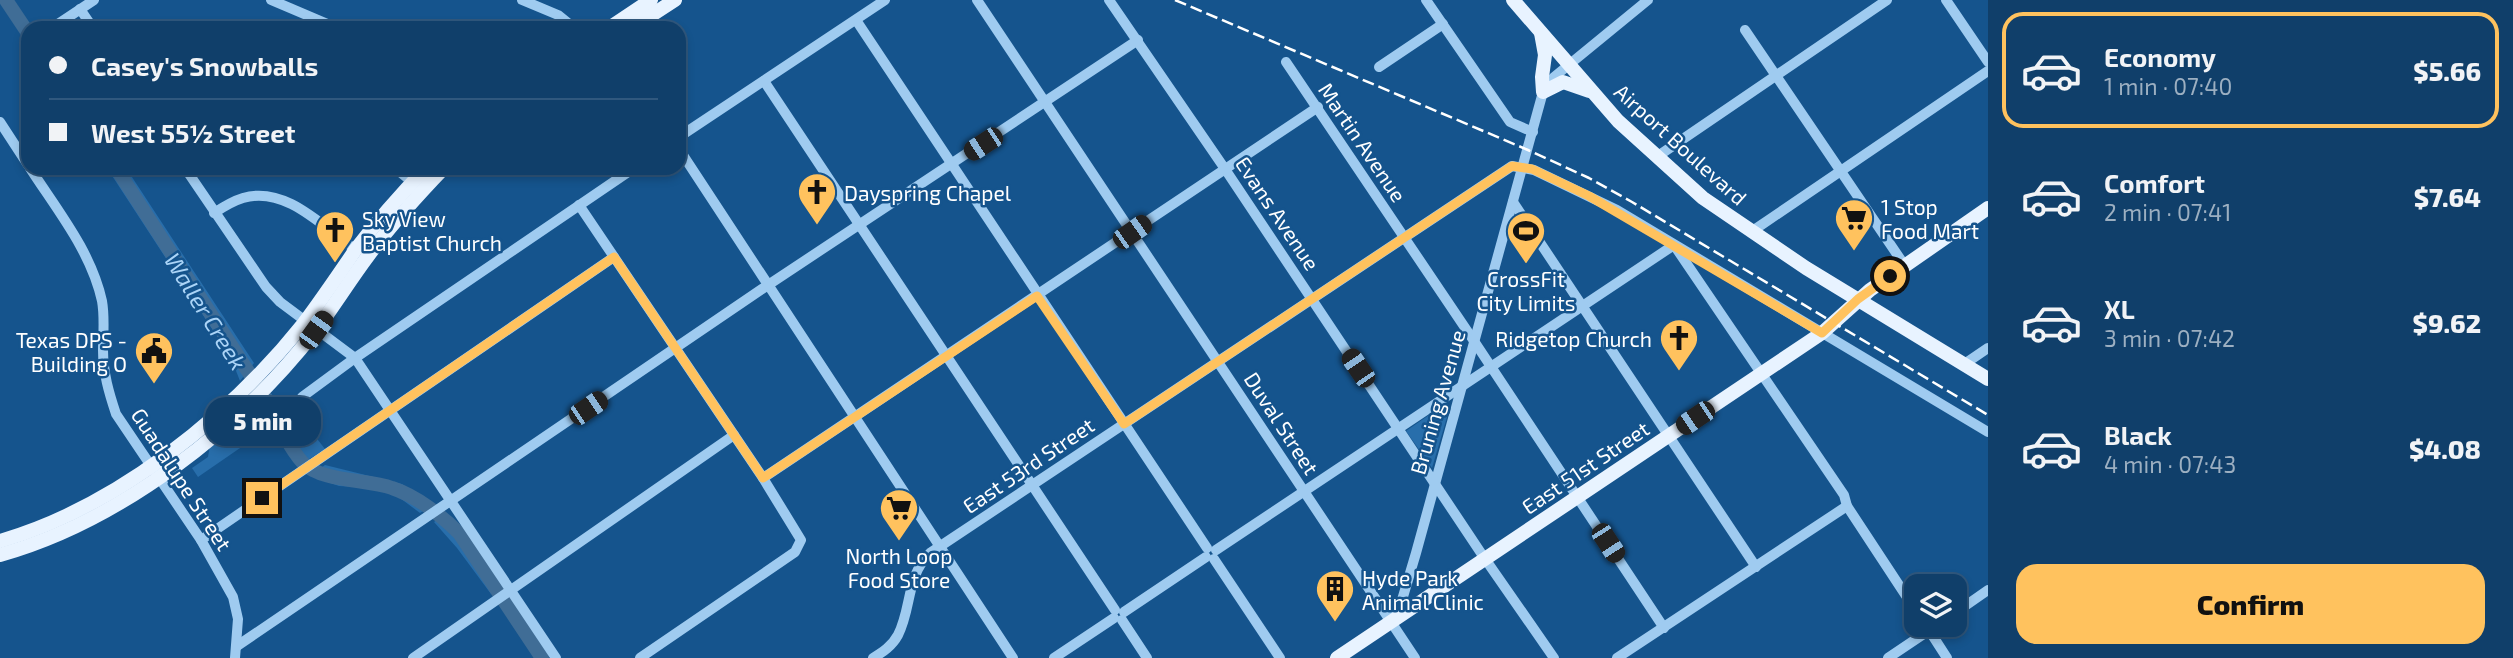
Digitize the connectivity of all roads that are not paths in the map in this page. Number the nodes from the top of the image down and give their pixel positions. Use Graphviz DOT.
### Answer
graph roads {
  1 [pos="94,0"];
  2 [pos="271,0"];
  3 [pos="522,0"];
  4 [pos="651,0"];
  5 [pos="675,0"];
  6 [pos="885,0"];
  7 [pos="978,0"];
  8 [pos="1108,0"];
  9 [pos="1426,0"];
  10 [pos="1513,0"];
  11 [pos="1648,0"];
  12 [pos="1887,0"];
  13 [pos="1946,0"];
  14 [pos="80,9"];
  15 [pos="856,20"];
  16 [pos="62,21"];
  17 [pos="88,21"];
  18 [pos="320,21"];
  19 [pos="565,21"];
  20 [pos="620,21"];
  21 [pos="643,21"];
  22 [pos="1443,24"];
  23 [pos="1745,30"];
  24 [pos="1541,31"];
  25 [pos="1138,40"];
  26 [pos="1286,62"];
  27 [pos="1988,62"];
  28 [pos="1569,65"];
  29 [pos="1379,67"];
  30 [pos="1988,71"];
  31 [pos="1776,76"];
  32 [pos="764,81"];
  33 [pos="1543,92"];
  34 [pos="1593,93"];
  35 [pos="1047,102"];
  36 [pos="1318,107"];
  37 [pos="0,122"];
  38 [pos="686,132"];
  39 [pos="1533,132"];
  40 [pos="21,155"];
  41 [pos="1658,156"];
  42 [pos="686,160"];
  43 [pos="951,164"];
  44 [pos="1523,167"];
  45 [pos="1225,169"];
  46 [pos="1841,171"];
  47 [pos="34,175"];
  48 [pos="190,175"];
  49 [pos="404,175"];
  50 [pos="419,175"];
  51 [pos="438,175"];
  52 [pos="624,175"];
  53 [pos="412,182"];
  54 [pos="1513,202"];
  55 [pos="579,205"];
  56 [pos="1988,208"];
  57 [pos="214,213"];
  58 [pos="860,226"];
  59 [pos="1132,232"];
  60 [pos="1751,232"];
  61 [pos="1405,237"];
  62 [pos="1674,244"];
  63 [pos="356,250"];
  64 [pos="614,257"];
  65 [pos="1905,266"];
  66 [pos="767,286"];
  67 [pos="1037,296"];
  68 [pos="1312,299"];
  69 [pos="1858,299"];
  70 [pos="1583,306"];
  71 [pos="310,325"];
  72 [pos="1822,333"];
  73 [pos="1474,341"];
  74 [pos="676,348"];
  75 [pos="1988,348"];
  76 [pos="946,356"];
  77 [pos="355,358"];
  78 [pos="1219,361"];
  79 [pos="1964,365"];
  80 [pos="1490,368"];
  81 [pos="1761,375"];
  82 [pos="1988,379"];
  83 [pos="1463,385"];
  84 [pos="302,397"];
  85 [pos="390,410"];
  86 [pos="853,417"];
  87 [pos="1124,424"];
  88 [pos="1398,427"];
  89 [pos="1988,432"];
  90 [pos="734,435"];
  91 [pos="1670,435"];
  92 [pos="154,471"];
  93 [pos="763,478"];
  94 [pos="1435,481"];
  95 [pos="1031,485"];
  96 [pos="1303,492"];
  97 [pos="1577,496"];
  98 [pos="451,501"];
  99 [pos="1847,506"];
  100 [pos="201,540"];
  101 [pos="0,541"];
  102 [pos="940,546"];
  103 [pos="1211,554"];
  104 [pos="0,555"];
  105 [pos="1485,558"];
  106 [pos="1756,567"];
  107 [pos="1988,590"];
  108 [pos="1904,593"];
  109 [pos="504,596"];
  110 [pos="1967,605"];
  111 [pos="1119,615"];
  112 [pos="1390,621"];
  113 [pos="1664,628"];
  114 [pos="1916,637"];
  115 [pos="1935,637"];
  116 [pos="237,646"];
  117 [pos="235,658"];
  118 [pos="413,658"];
  119 [pos="556,658"];
  120 [pos="640,658"];
  121 [pos="873,658"];
  122 [pos="1013,658"];
  123 [pos="1054,658"];
  124 [pos="1147,658"];
  125 [pos="1280,658"];
  126 [pos="1337,658"];
  127 [pos="1415,658"];
  128 [pos="1554,658"];
  129 [pos="1617,658"];
  130 [pos="1888,658"];
  131 [pos="1947,658"];
  1 -- 14 [label="street"];
  2 -- 18 [label="street"];
  3 -- 19 [label="street"];
  4 -- 20 [label="main road"];
  5 -- 21 [label="main road"];
  6 -- 15 [label="street"];
  7 -- 35 [label="street, Duval Street"];
  8 -- 25 [label="street, Evans Avenue"];
  9 -- 22 [label="street"];
  10 -- 24 [label="main road, Airport Boulevard"];
  11 -- 28 [label="street"];
  12 -- 31 [label="street"];
  13 -- 27 [label="street"];
  14 -- 16 [label="street"];
  14 -- 17 [label="street"];
  15 -- 32 [label="street"];
  15 -- 43 [label="street"];
  22 -- 29 [label="street"];
  22 -- 39 [label="street"];
  23 -- 31 [label="street"];
  24 -- 28 [label="main road, Airport Boulevard"];
  24 -- 33 [label="main road"];
  25 -- 35 [label="street"];
  25 -- 45 [label="street, Evans Avenue"];
  26 -- 36 [label="street, Martin Avenue"];
  28 -- 33 [label="street"];
  28 -- 34 [label="main road, Airport Boulevard"];
  30 -- 46 [label="street"];
  31 -- 41 [label="street"];
  31 -- 46 [label="street"];
  32 -- 38 [label="street"];
  32 -- 58 [label="street"];
  33 -- 34 [label="main road"];
  33 -- 39 [label="street"];
  34 -- 41 [label="main road, Airport Boulevard"];
  35 -- 43 [label="street"];
  35 -- 59 [label="street, Duval Street"];
  36 -- 45 [label="street"];
  36 -- 61 [label="street, Martin Avenue"];
  37 -- 40 [label="street, Guadalupe Street"];
  39 -- 44 [label="street, Bruning Avenue"];
  41 -- 60 [label="main road, Airport Boulevard"];
  42 -- 66 [label="street"];
  43 -- 58 [label="street"];
  43 -- 67 [label="street"];
  44 -- 54 [label="street, Bruning Avenue"];
  44 -- 61 [label="street, East 53rd Street"];
  44 -- 62 [label="street"];
  45 -- 59 [label="street"];
  45 -- 68 [label="street, Evans Avenue"];
  46 -- 60 [label="street"];
  46 -- 65 [label="street"];
  47 -- 92 [label="street, Guadalupe Street"];
  48 -- 57 [label="street"];
  49 -- 53 [label="street"];
  50 -- 53 [label="main road"];
  51 -- 71 [label="main road"];
  52 -- 55 [label="street"];
  53 -- 63 [label="main road"];
  54 -- 70 [label="street"];
  54 -- 73 [label="street, Bruning Avenue"];
  55 -- 64 [label="street"];
  55 -- 77 [label="street"];
  56 -- 65 [label="main road, East 51st Street"];
  57 -- 63 [label="street"];
  57 -- 71 [label="street"];
  58 -- 66 [label="street"];
  58 -- 76 [label="street"];
  59 -- 67 [label="street"];
  59 -- 78 [label="street, Duval Street"];
  60 -- 69 [label="main road, Airport Boulevard"];
  61 -- 68 [label="street, East 53rd Street"];
  61 -- 73 [label="street, Martin Avenue"];
  62 -- 70 [label="street"];
  62 -- 72 [label="street"];
  62 -- 81 [label="street"];
  63 -- 71 [label="main road"];
  64 -- 74 [label="street"];
  64 -- 85 [label="street"];
  65 -- 69 [label="main road, East 51st Street"];
  66 -- 74 [label="street"];
  66 -- 86 [label="street"];
  67 -- 76 [label="street"];
  67 -- 87 [label="street"];
  68 -- 78 [label="street, East 53rd Street"];
  68 -- 88 [label="street, Evans Avenue"];
  69 -- 72 [label="main road, East 51st Street"];
  69 -- 79 [label="main road, Airport Boulevard"];
  70 -- 80 [label="street"];
  70 -- 91 [label="street"];
  71 -- 77 [label="street"];
  71 -- 92 [label="main road"];
  72 -- 81 [label="main road, East 51st Street"];
  72 -- 89 [label="street"];
  73 -- 80 [label="street, Martin Avenue"];
  73 -- 83 [label="street, Bruning Avenue"];
  74 -- 90 [label="street"];
  74 -- 98 [label="street"];
  75 -- 79 [label="street"];
  76 -- 86 [label="street"];
  76 -- 95 [label="street"];
  77 -- 84 [label="street"];
  77 -- 85 [label="street"];
  78 -- 87 [label="street, East 53rd Street"];
  78 -- 96 [label="street, Duval Street"];
  79 -- 82 [label="main road, Airport Boulevard"];
  80 -- 83 [label="street"];
  80 -- 97 [label="street, Martin Avenue"];
  81 -- 91 [label="main road, East 51st Street"];
  81 -- 99 [label="street"];
  83 -- 88 [label="street"];
  83 -- 94 [label="street, Bruning Avenue"];
  85 -- 98 [label="street"];
  85 -- 100 [label="street"];
  86 -- 93 [label="street"];
  86 -- 102 [label="street"];
  87 -- 95 [label="street, East 53rd Street"];
  87 -- 103 [label="street"];
  88 -- 94 [label="street, Evans Avenue"];
  88 -- 96 [label="street"];
  90 -- 93 [label="street"];
  90 -- 109 [label="street"];
  91 -- 97 [label="main road, East 51st Street"];
  91 -- 106 [label="street"];
  92 -- 100 [label="street, Guadalupe Street"];
  92 -- 101 [label="main road"];
  92 -- 104 [label="main road"];
  93 -- 120 [label="street"];
  94 -- 105 [label="street, Evans Avenue"];
  94 -- 112 [label="street, Bruning Avenue"];
  95 -- 102 [label="street, East 53rd Street"];
  95 -- 111 [label="street"];
  96 -- 103 [label="street"];
  96 -- 112 [label="street, Duval Street"];
  97 -- 105 [label="main road, East 51st Street"];
  97 -- 113 [label="street, Martin Avenue"];
  98 -- 109 [label="street"];
  98 -- 116 [label="street"];
  99 -- 106 [label="street"];
  99 -- 108 [label="street"];
  100 -- 116 [label="street, Guadalupe Street"];
  102 -- 121 [label="street, East 53rd Street"];
  102 -- 122 [label="street"];
  103 -- 111 [label="street"];
  103 -- 125 [label="street"];
  105 -- 112 [label="main road, East 51st Street"];
  105 -- 128 [label="street, Evans Avenue"];
  106 -- 113 [label="street"];
  107 -- 110 [label="street"];
  109 -- 118 [label="street"];
  109 -- 119 [label="street"];
  111 -- 123 [label="street"];
  111 -- 124 [label="street"];
  112 -- 126 [label="main road, East 51st Street"];
  112 -- 127 [label="street, Duval Street"];
  113 -- 129 [label="street"];
  114 -- 130 [label="street"];
  115 -- 131 [label="street"];
  116 -- 117 [label="street, Guadalupe Street"];
}
